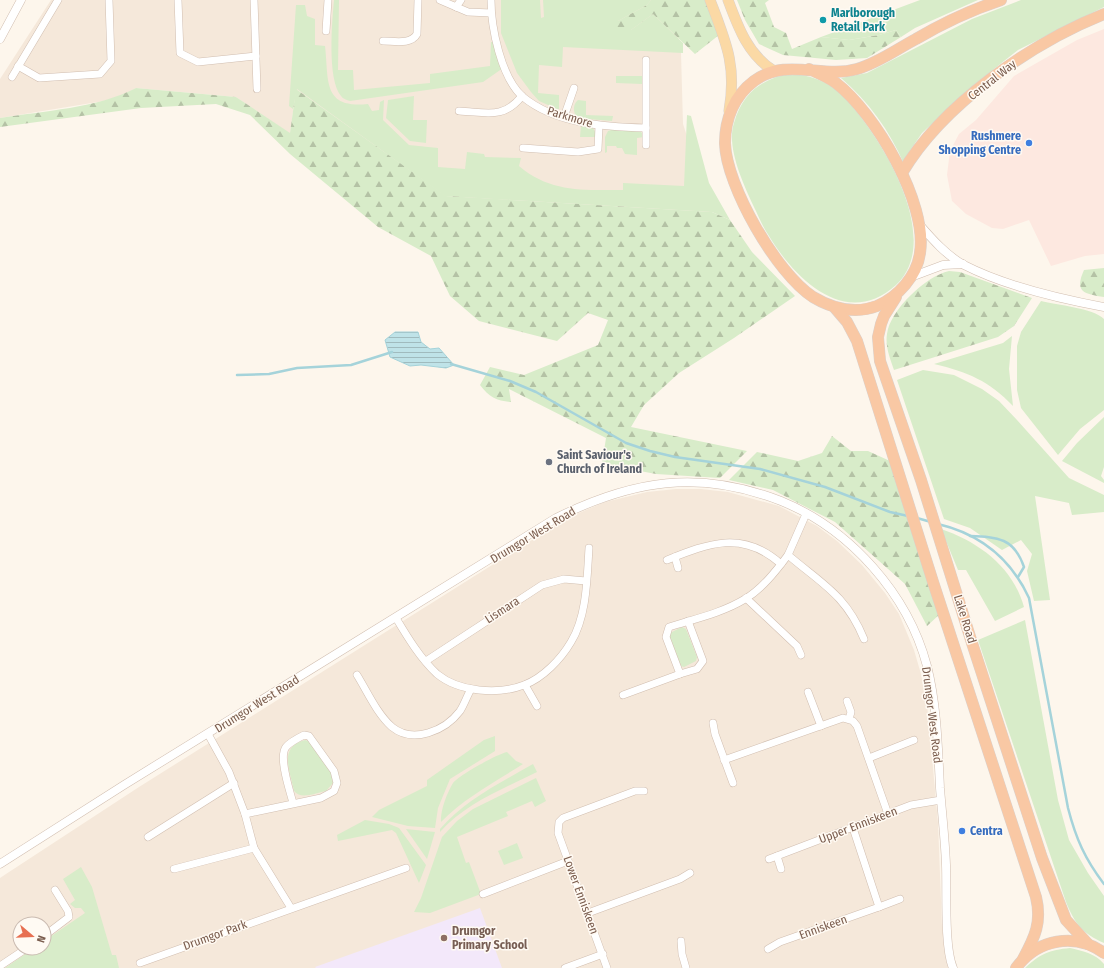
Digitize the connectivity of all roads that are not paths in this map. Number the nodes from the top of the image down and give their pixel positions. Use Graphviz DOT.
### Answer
graph roads {
  1 [pos="21,0"];
  2 [pos="58,0"];
  3 [pos="108,0"];
  4 [pos="178,0"];
  5 [pos="254,0"];
  6 [pos="328,0"];
  7 [pos="418,0"];
  8 [pos="440,0"];
  9 [pos="461,0"];
  10 [pos="491,0"];
  11 [pos="710,0"];
  12 [pos="728,0"];
  13 [pos="995,1"];
  14 [pos="456,7"];
  15 [pos="491,13"];
  16 [pos="1104,14"];
  17 [pos="326,31"];
  18 [pos="0,39"];
  19 [pos="383,41"];
  20 [pos="256,56"];
  21 [pos="646,60"];
  22 [pos="18,66"];
  23 [pos="808,69"];
  24 [pos="774,71"];
  25 [pos="12,77"];
  26 [pos="574,88"];
  27 [pos="257,89"];
  28 [pos="522,96"];
  29 [pos="459,111"];
  30 [pos="564,117"];
  31 [pos="727,121"];
  32 [pos="599,126"];
  33 [pos="646,128"];
  34 [pos="646,145"];
  35 [pos="523,148"];
  36 [pos="902,173"];
  37 [pos="918,222"];
  38 [pos="964,264"];
  39 [pos="911,277"];
  40 [pos="901,289"];
  41 [pos="1104,307"];
  42 [pos="835,308"];
  43 [pos="806,514"];
  44 [pos="589,548"];
  45 [pos="788,555"];
  46 [pos="675,556"];
  47 [pos="667,560"];
  48 [pos="781,564"];
  49 [pos="678,568"];
  50 [pos="586,581"];
  51 [pos="746,598"];
  52 [pos="396,618"];
  53 [pos="688,621"];
  54 [pos="864,639"];
  55 [pos="801,655"];
  56 [pos="426,661"];
  57 [pos="680,674"];
  58 [pos="357,675"];
  59 [pos="525,685"];
  60 [pos="471,689"];
  61 [pos="808,692"];
  62 [pos="623,695"];
  63 [pos="847,702"];
  64 [pos="537,706"];
  65 [pos="849,719"];
  66 [pos="713,723"];
  67 [pos="821,726"];
  68 [pos="208,734"];
  69 [pos="914,740"];
  70 [pos="869,758"];
  71 [pos="724,760"];
  72 [pos="234,783"];
  73 [pos="733,784"];
  74 [pos="644,791"];
  75 [pos="941,800"];
  76 [pos="293,803"];
  77 [pos="245,814"];
  78 [pos="888,814"];
  79 [pos="554,816"];
  80 [pos="559,822"];
  81 [pos="853,828"];
  82 [pos="148,837"];
  83 [pos="254,848"];
  84 [pos="777,856"];
  85 [pos="769,859"];
  86 [pos="568,861"];
  87 [pos="0,864"];
  88 [pos="406,868"];
  89 [pos="174,869"];
  90 [pos="781,869"];
  91 [pos="690,873"];
  92 [pos="55,890"];
  93 [pos="483,894"];
  94 [pos="900,899"];
  95 [pos="879,907"];
  96 [pos="291,908"];
  97 [pos="588,913"];
  98 [pos="52,930"];
  99 [pos="681,941"];
  100 [pos="1088,944"];
  101 [pos="768,949"];
  102 [pos="1104,953"];
  103 [pos="603,954"];
  104 [pos="15,956"];
  105 [pos="140,963"];
  106 [pos="1019,964"];
  107 [pos="0,966"];
  108 [pos="565,968"];
  109 [pos="607,968"];
  110 [pos="686,968"];
  111 [pos="954,968"];
  1 -- 18 [label="street"];
  2 -- 22 [label="street"];
  3 -- 22 [label="street"];
  4 -- 20 [label="street"];
  5 -- 20 [label="street"];
  6 -- 17 [label="street"];
  7 -- 19 [label="street"];
  8 -- 14 [label="street"];
  9 -- 14 [label="street"];
  10 -- 15 [label="street, Parkmore"];
  11 -- 31 [label="main road"];
  12 -- 24 [label="main road"];
  13 -- 23 [label="highway"];
  14 -- 15 [label="street"];
  15 -- 28 [label="street, Parkmore"];
  16 -- 36 [label="highway, Central Way"];
  20 -- 27 [label="street"];
  21 -- 33 [label="street"];
  22 -- 25 [label="street"];
  23 -- 24 [label="highway"];
  23 -- 36 [label="highway"];
  24 -- 31 [label="highway"];
  26 -- 30 [label="street"];
  28 -- 29 [label="street"];
  28 -- 30 [label="street, Parkmore"];
  30 -- 32 [label="street, Parkmore"];
  31 -- 42 [label="highway"];
  32 -- 33 [label="street, Parkmore"];
  32 -- 35 [label="street"];
  33 -- 34 [label="street"];
  36 -- 37 [label="highway"];
  37 -- 38 [label="street"];
  37 -- 39 [label="highway"];
  38 -- 39 [label="street"];
  38 -- 41 [label="street"];
  39 -- 40 [label="highway"];
  40 -- 42 [label="highway"];
  40 -- 100 [label="highway, Lake Road"];
  42 -- 106 [label="highway, Lake Road"];
  43 -- 45 [label="street"];
  43 -- 52 [label="street, Drumgor West Road"];
  43 -- 75 [label="street, Drumgor West Road"];
  44 -- 50 [label="street"];
  45 -- 48 [label="street"];
  45 -- 54 [label="street"];
  46 -- 47 [label="street"];
  46 -- 48 [label="street"];
  46 -- 49 [label="street"];
  48 -- 51 [label="street"];
  50 -- 56 [label="street, Lismara"];
  50 -- 59 [label="street"];
  51 -- 53 [label="street"];
  51 -- 55 [label="street"];
  52 -- 56 [label="street"];
  52 -- 68 [label="street, Drumgor West Road"];
  53 -- 57 [label="street"];
  53 -- 57 [label="street"];
  56 -- 60 [label="street"];
  57 -- 62 [label="street"];
  58 -- 60 [label="street"];
  59 -- 60 [label="street"];
  59 -- 64 [label="street"];
  61 -- 67 [label="street"];
  63 -- 65 [label="street"];
  65 -- 67 [label="street"];
  65 -- 70 [label="street"];
  66 -- 71 [label="street"];
  67 -- 71 [label="street"];
  68 -- 72 [label="street"];
  68 -- 87 [label="street, Drumgor West Road"];
  69 -- 70 [label="street"];
  70 -- 78 [label="street"];
  71 -- 73 [label="street"];
  72 -- 77 [label="street"];
  72 -- 82 [label="street"];
  74 -- 80 [label="street"];
  75 -- 78 [label="street, Upper Enniskeen"];
  75 -- 111 [label="street, Drumgor West Road"];
  76 -- 76 [label="street"];
  76 -- 77 [label="street"];
  77 -- 83 [label="street"];
  78 -- 81 [label="street, Upper Enniskeen"];
  79 -- 80 [label="street"];
  80 -- 86 [label="street, Lower Enniskeen"];
  81 -- 84 [label="street, Upper Enniskeen"];
  81 -- 95 [label="street"];
  83 -- 89 [label="street"];
  83 -- 96 [label="street"];
  84 -- 85 [label="street, Upper Enniskeen"];
  84 -- 90 [label="street"];
  86 -- 93 [label="street"];
  86 -- 97 [label="street, Lower Enniskeen"];
  88 -- 96 [label="street, Drumgor Park"];
  91 -- 97 [label="street"];
  92 -- 98 [label="street"];
  94 -- 95 [label="street, Enniskeen"];
  95 -- 101 [label="street, Enniskeen"];
  96 -- 105 [label="street, Drumgor Park"];
  97 -- 103 [label="street, Lower Enniskeen"];
  99 -- 110 [label="street"];
  100 -- 102 [label="highway"];
  100 -- 106 [label="highway"];
  103 -- 108 [label="street"];
  103 -- 109 [label="street, Lower Enniskeen"];
  104 -- 107 [label="street"];
}
